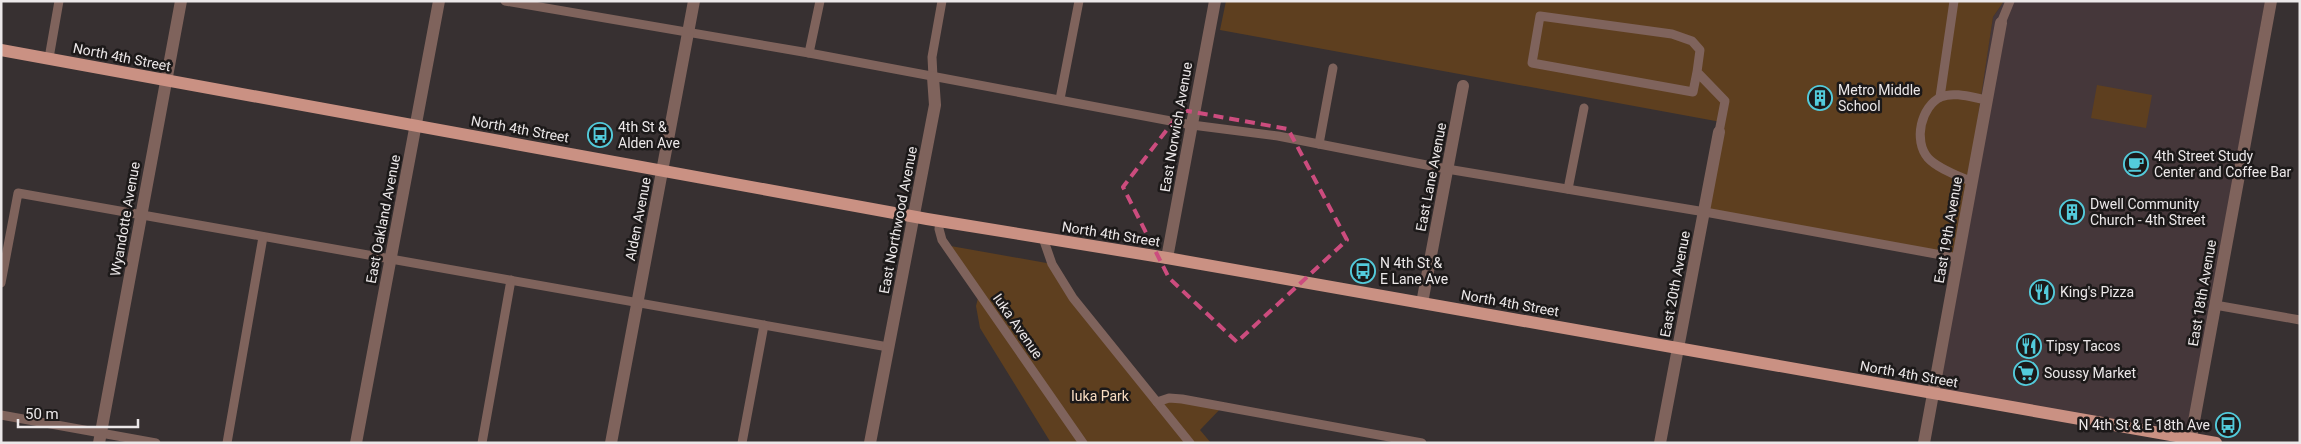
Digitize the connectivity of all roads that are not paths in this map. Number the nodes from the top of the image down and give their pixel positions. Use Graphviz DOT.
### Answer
graph roads {
  1 [pos="59,1"];
  2 [pos="181,1"];
  3 [pos="439,1"];
  4 [pos="505,1"];
  5 [pos="568,1"];
  6 [pos="694,1"];
  7 [pos="820,1"];
  8 [pos="942,1"];
  9 [pos="1079,1"];
  10 [pos="1215,1"];
  11 [pos="1954,1"];
  12 [pos="2010,1"];
  13 [pos="2271,1"];
  14 [pos="566,11"];
  15 [pos="2001,23"];
  16 [pos="688,32"];
  17 [pos="1,50"];
  18 [pos="809,53"];
  19 [pos="50,58"];
  20 [pos="1333,68"];
  21 [pos="1697,72"];
  22 [pos="933,77"];
  23 [pos="166,80"];
  24 [pos="1463,86"];
  25 [pos="1940,97"];
  26 [pos="1060,99"];
  27 [pos="1987,100"];
  28 [pos="1584,108"];
  29 [pos="1192,125"];
  30 [pos="415,126"];
  31 [pos="1719,132"];
  32 [pos="1319,144"];
  33 [pos="663,169"];
  34 [pos="1447,169"];
  35 [pos="1972,182"];
  36 [pos="1568,189"];
  37 [pos="1705,212"];
  38 [pos="141,215"];
  39 [pos="913,216"];
  40 [pos="940,221"];
  41 [pos="263,237"];
  42 [pos="1043,238"];
  43 [pos="1167,258"];
  44 [pos="1958,258"];
  45 [pos="391,259"];
  46 [pos="511,280"];
  47 [pos="1,283"];
  48 [pos="638,303"];
  49 [pos="1422,303"];
  50 [pos="2216,305"];
  51 [pos="2300,320"];
  52 [pos="764,325"];
  53 [pos="888,347"];
  54 [pos="1678,348"];
  55 [pos="1934,393"];
  56 [pos="1158,402"];
  57 [pos="1,415"];
  58 [pos="100,438"];
  59 [pos="2191,441"];
  60 [pos="156,443"];
  61 [pos="227,443"];
  62 [pos="356,443"];
  63 [pos="482,443"];
  64 [pos="611,443"];
  65 [pos="742,443"];
  66 [pos="870,443"];
  67 [pos="1083,443"];
  68 [pos="1190,443"];
  69 [pos="1422,443"];
  70 [pos="1660,443"];
  71 [pos="1924,443"];
  72 [pos="2216,443"];
  1 -- 19 [label="lane"];
  2 -- 23 [label="street, Wyandotte Avenue"];
  3 -- 30 [label="street, East Oakland Avenue"];
  4 -- 14 [label="lane"];
  5 -- 14 [label="lane"];
  6 -- 16 [label="street, Alden Avenue"];
  7 -- 18 [label="lane"];
  8 -- 22 [label="lane, East Northwood Avenue"];
  9 -- 26 [label="lane"];
  10 -- 29 [label="street, East Norwich Avenue"];
  11 -- 25 [label="lane"];
  12 -- 15 [label="lane"];
  13 -- 50 [label="street, East 18th Avenue"];
  14 -- 16 [label="lane"];
  15 -- 27 [label="street, East 19th Avenue"];
  16 -- 18 [label="lane"];
  16 -- 33 [label="street, Alden Avenue"];
  17 -- 19 [label="main road, North 4th Street"];
  18 -- 22 [label="lane"];
  19 -- 23 [label="main road, North 4th Street"];
  20 -- 32 [label="lane"];
  21 -- 21 [label="lane"];
  21 -- 31 [label="lane"];
  22 -- 26 [label="lane"];
  22 -- 39 [label="street, East Northwood Avenue"];
  23 -- 30 [label="main road, North 4th Street"];
  23 -- 38 [label="street, Wyandotte Avenue"];
  24 -- 34 [label="street, East Lane Avenue"];
  25 -- 27 [label="lane"];
  25 -- 35 [label="lane"];
  26 -- 29 [label="lane"];
  27 -- 35 [label="street, East 19th Avenue"];
  28 -- 36 [label="lane"];
  29 -- 32 [label="lane"];
  29 -- 43 [label="street, East Norwich Avenue"];
  30 -- 33 [label="main road, North 4th Street"];
  30 -- 45 [label="street, East Oakland Avenue"];
  31 -- 37 [label="street, East 20th Avenue"];
  32 -- 34 [label="lane"];
  33 -- 39 [label="main road, North 4th Street"];
  33 -- 48 [label="street, Alden Avenue"];
  34 -- 36 [label="lane"];
  34 -- 49 [label="street, East Lane Avenue"];
  35 -- 44 [label="street, East 19th Avenue"];
  36 -- 37 [label="lane"];
  37 -- 44 [label="lane"];
  37 -- 54 [label="street, East 20th Avenue"];
  38 -- 41 [label="lane"];
  38 -- 47 [label="lane"];
  38 -- 58 [label="street, Wyandotte Avenue"];
  39 -- 40 [label="main road, North 4th Street"];
  39 -- 53 [label="street, East Northwood Avenue"];
  40 -- 42 [label="main road, North 4th Street"];
  40 -- 67 [label="lane, Iuka Avenue"];
  41 -- 45 [label="lane"];
  41 -- 61 [label="lane"];
  42 -- 43 [label="main road, North 4th Street"];
  42 -- 56 [label="lane"];
  43 -- 49 [label="main road, North 4th Street"];
  44 -- 55 [label="street, East 19th Avenue"];
  45 -- 46 [label="lane"];
  45 -- 62 [label="street, East Oakland Avenue"];
  46 -- 48 [label="lane"];
  46 -- 63 [label="lane"];
  48 -- 52 [label="lane"];
  48 -- 64 [label="street, Alden Avenue"];
  49 -- 54 [label="main road, North 4th Street"];
  50 -- 51 [label="lane"];
  50 -- 59 [label="street, East 18th Avenue"];
  52 -- 53 [label="lane"];
  52 -- 65 [label="lane"];
  53 -- 66 [label="street, East Northwood Avenue"];
  54 -- 55 [label="main road, North 4th Street"];
  54 -- 70 [label="street, East 20th Avenue"];
  55 -- 59 [label="main road, North 4th Street"];
  55 -- 71 [label="street, East 19th Avenue"];
  56 -- 68 [label="lane"];
  56 -- 69 [label="lane"];
  57 -- 58 [label="lane"];
  58 -- 60 [label="lane"];
  59 -- 72 [label="main road, North 4th Street"];
}
